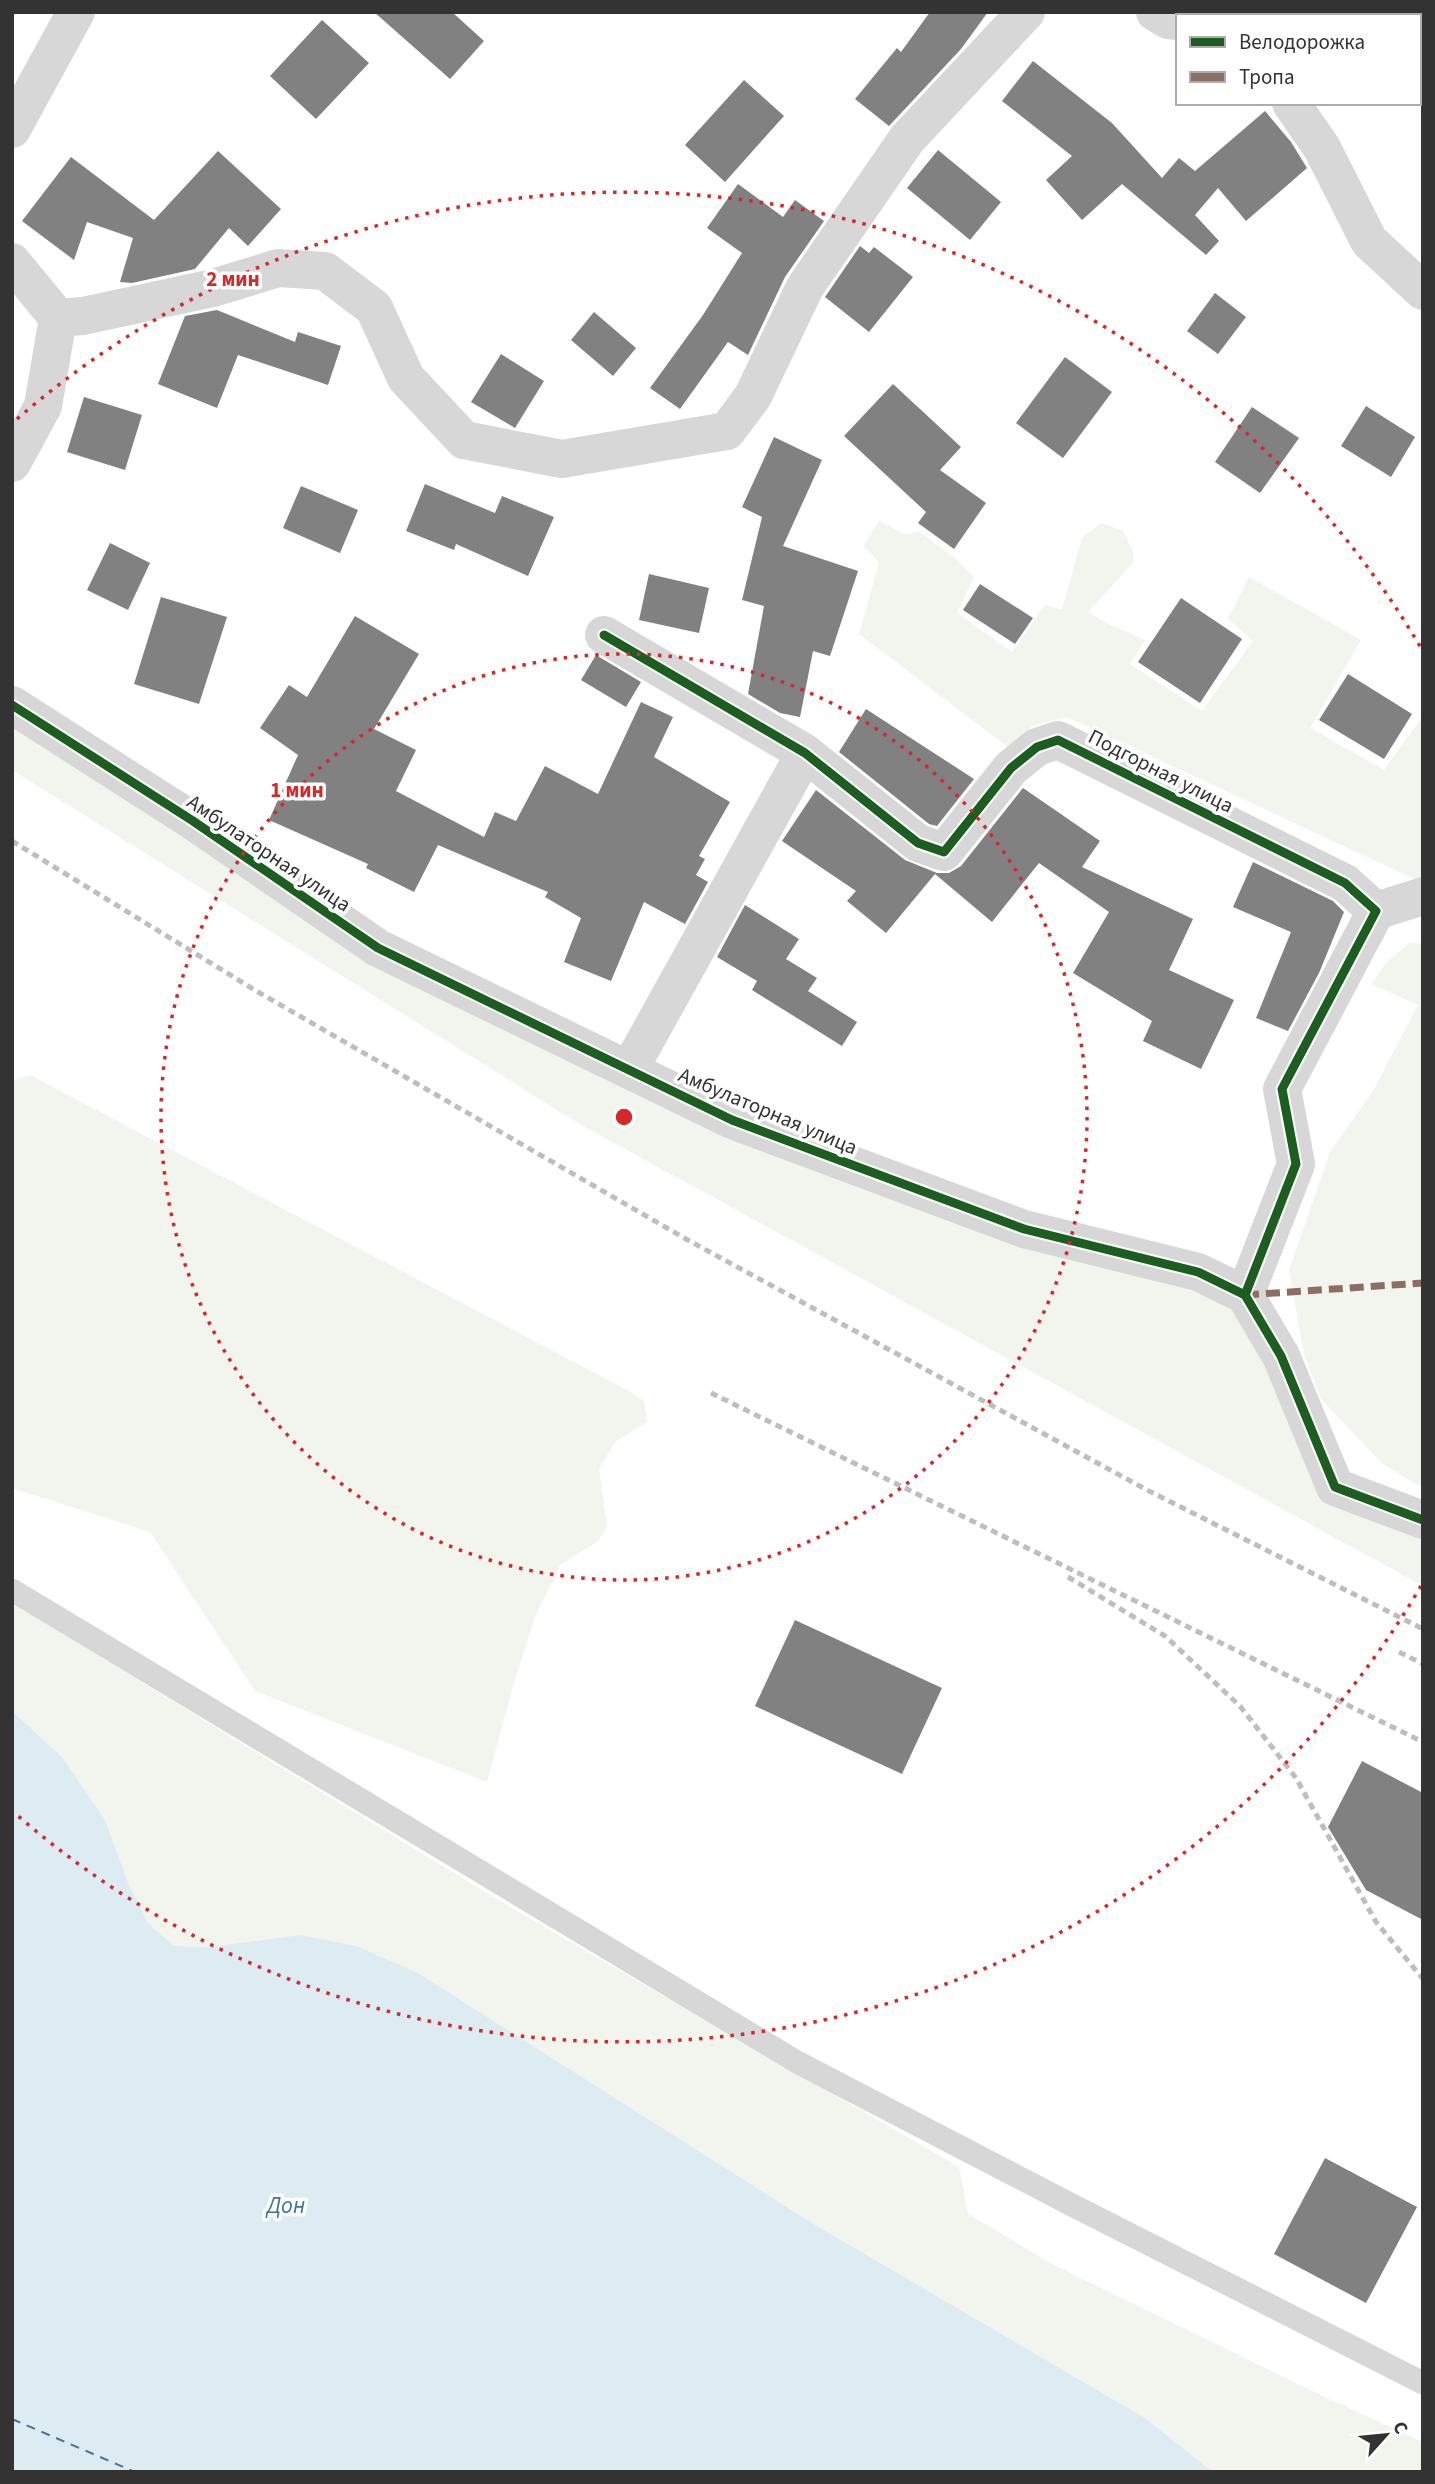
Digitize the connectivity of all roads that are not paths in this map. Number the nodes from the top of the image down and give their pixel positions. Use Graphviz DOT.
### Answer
graph roads {
  1 [pos="76,12"];
  2 [pos="1026,12"];
  3 [pos="1155,12"];
  4 [pos="1176,21"];
  5 [pos="1292,105"];
  6 [pos="12,129"];
  7 [pos="12,262"];
  8 [pos="1423,291"];
  9 [pos="58,318"];
  10 [pos="12,463"];
  11 [pos="604,635"];
  12 [pos="14,702"];
  13 [pos="805,752"];
  14 [pos="1423,896"];
  15 [pos="1376,911"];
  16 [pos="629,1070"];
  17 [pos="1245,1295"];
  18 [pos="1423,1520"];
  19 [pos="12,1590"];
  20 [pos="1423,2383"];
  1 -- 6 [label="street"];
  2 -- 9 [label="street"];
  3 -- 4 [label="street"];
  5 -- 8 [label="street"];
  7 -- 9 [label="street"];
  9 -- 10 [label="street"];
  11 -- 13 [label="street, Подгорная улица"];
  12 -- 16 [label="street, Амбулаторная улица"];
  13 -- 15 [label="street, Подгорная улица"];
  13 -- 16 [label="street"];
  14 -- 15 [label="street"];
  15 -- 17 [label="street"];
  16 -- 17 [label="street, Амбулаторная улица"];
  17 -- 18 [label="street"];
  19 -- 20 [label="lane"];
}
